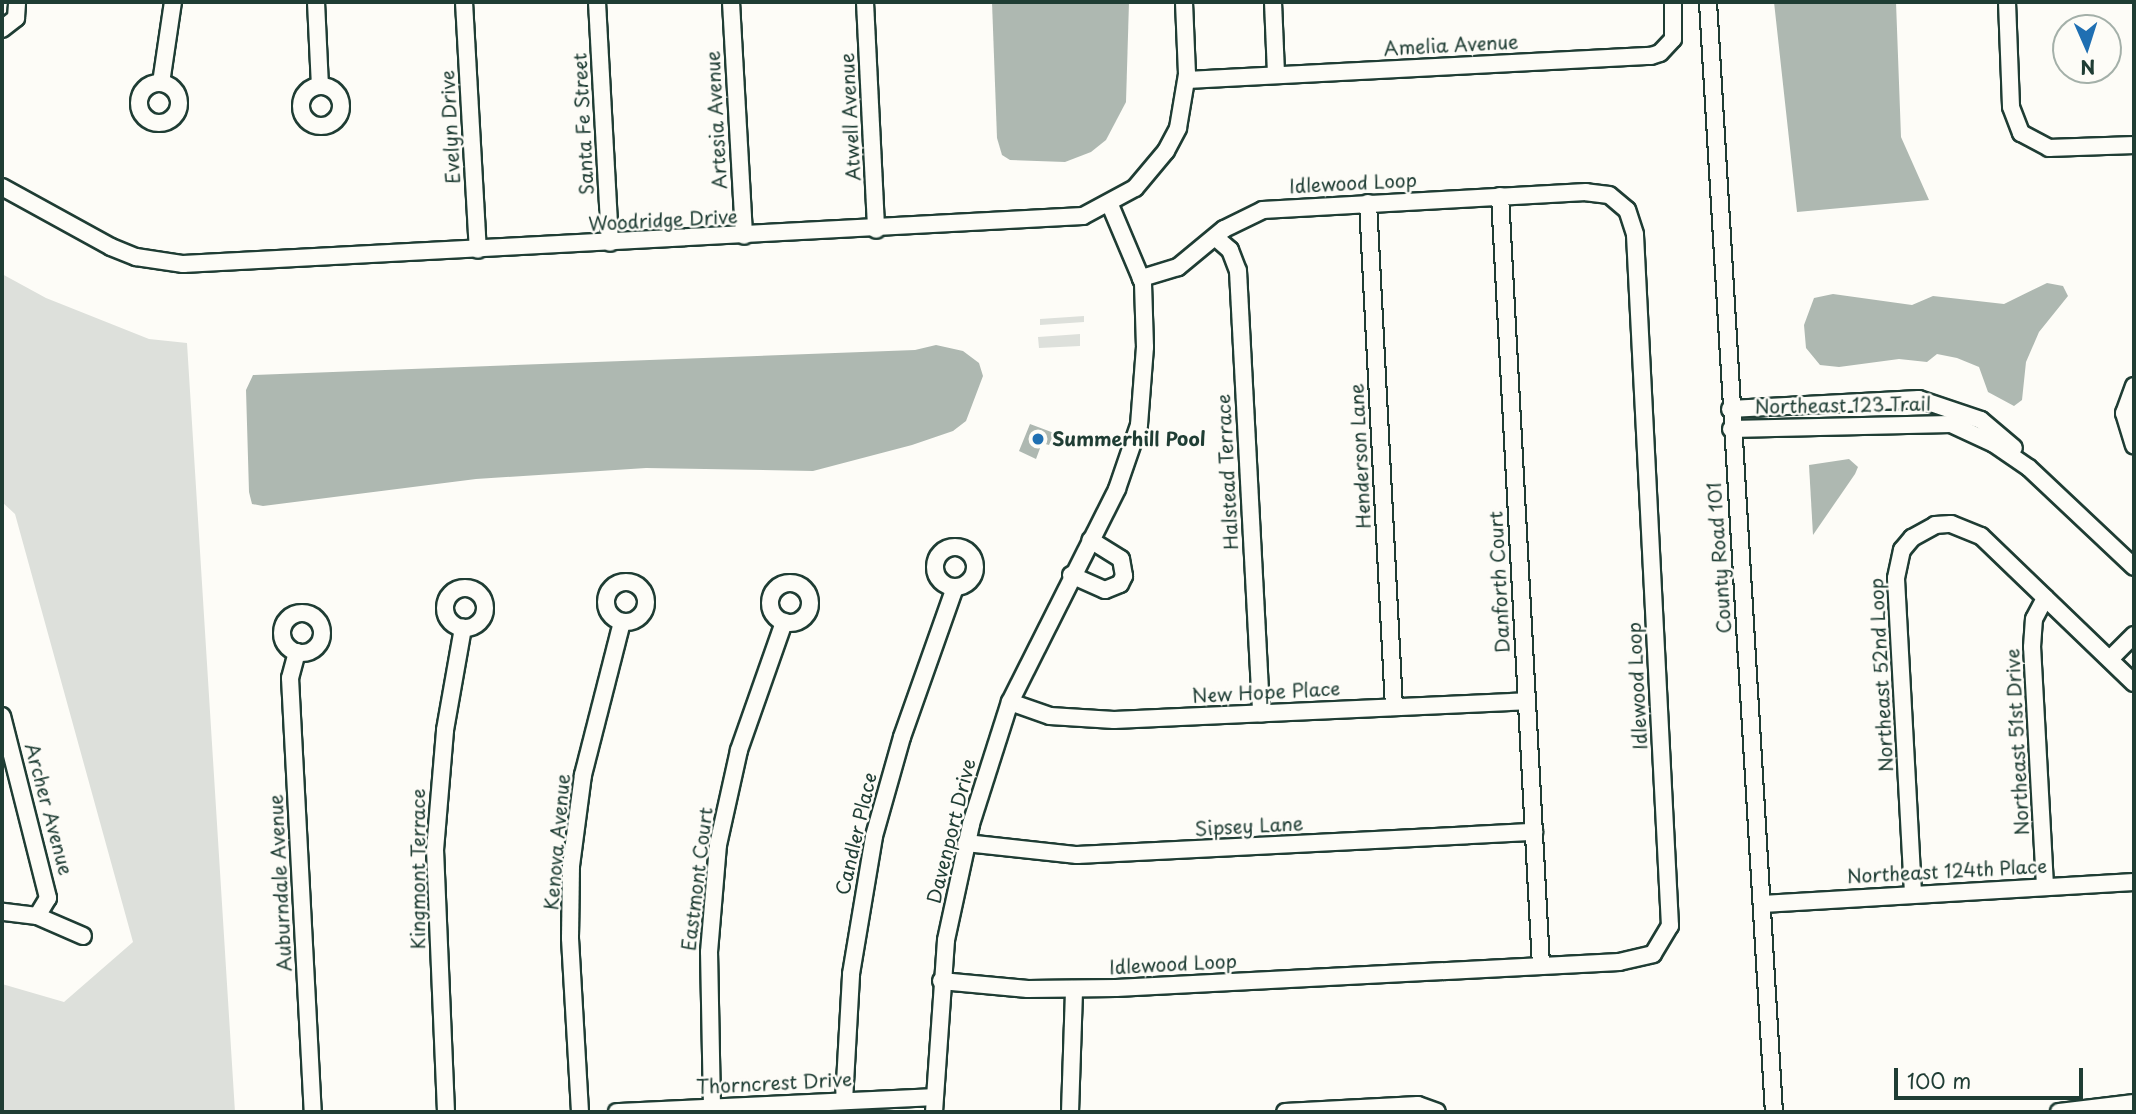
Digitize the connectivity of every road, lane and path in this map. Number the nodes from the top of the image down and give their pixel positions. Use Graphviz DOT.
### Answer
graph roads {
  1 [pos="17,2"];
  2 [pos="173,2"];
  3 [pos="316,2"];
  4 [pos="464,2"];
  5 [pos="597,2"];
  6 [pos="731,2"];
  7 [pos="865,2"];
  8 [pos="1184,2"];
  9 [pos="1273,2"];
  10 [pos="1673,2"];
  11 [pos="1708,2"];
  12 [pos="2007,2"];
  13 [pos="2,29"];
  14 [pos="1276,75"];
  15 [pos="1187,80"];
  16 [pos="161,83"];
  17 [pos="320,86"];
  18 [pos="2134,145"];
  19 [pos="2,187"];
  20 [pos="1500,196"];
  21 [pos="1368,203"];
  22 [pos="1110,205"];
  23 [pos="876,230"];
  24 [pos="744,236"];
  25 [pos="1215,237"];
  26 [pos="610,243"];
  27 [pos="478,250"];
  28 [pos="1142,278"];
  29 [pos="2134,386"];
  30 [pos="1730,409"];
  31 [pos="1731,429"];
  32 [pos="2134,445"];
  33 [pos="2029,468"];
  34 [pos="1090,540"];
  35 [pos="2134,567"];
  36 [pos="1071,575"];
  37 [pos="955,587"];
  38 [pos="2045,598"];
  39 [pos="622,622"];
  40 [pos="784,622"];
  41 [pos="463,628"];
  42 [pos="2134,635"];
  43 [pos="297,652"];
  44 [pos="2110,660"];
  45 [pos="2134,683"];
  46 [pos="1527,701"];
  47 [pos="1010,702"];
  48 [pos="1394,707"];
  49 [pos="1261,713"];
  50 [pos="2,716"];
  51 [pos="6,751"];
  52 [pos="1534,832"];
  53 [pos="967,843"];
  54 [pos="2134,881"];
  55 [pos="2045,886"];
  56 [pos="1913,893"];
  57 [pos="1762,904"];
  58 [pos="2,912"];
  59 [pos="37,916"];
  60 [pos="82,936"];
  61 [pos="1541,966"];
  62 [pos="941,981"];
  63 [pos="1074,989"];
  64 [pos="844,1101"];
  65 [pos="2134,1102"];
  66 [pos="934,1105"];
  67 [pos="712,1107"];
  68 [pos="313,1112"];
  69 [pos="446,1112"];
  70 [pos="580,1112"];
  71 [pos="617,1112"];
  72 [pos="1070,1112"];
  73 [pos="1285,1112"];
  74 [pos="1437,1112"];
  75 [pos="1774,1112"];
  76 [pos="2059,1112"];
  1 -- 13 [label="street"];
  2 -- 16 [label="street"];
  3 -- 17 [label="street"];
  4 -- 27 [label="street, Evelyn Drive"];
  5 -- 26 [label="street, Santa Fe Street"];
  6 -- 24 [label="street, Artesia Avenue"];
  7 -- 23 [label="street, Atwell Avenue"];
  8 -- 15 [label="street, Woodridge Drive"];
  9 -- 14 [label="street"];
  10 -- 14 [label="street, Amelia Avenue"];
  11 -- 30 [label="street, County Road 101"];
  12 -- 18 [label="street"];
  14 -- 15 [label="street, Amelia Avenue"];
  15 -- 22 [label="street, Woodridge Drive"];
  19 -- 27 [label="street, Woodridge Drive"];
  20 -- 21 [label="street, Idlewood Loop"];
  20 -- 46 [label="street, Danforth Court"];
  20 -- 61 [label="street, Idlewood Loop"];
  21 -- 25 [label="street, Idlewood Loop"];
  21 -- 48 [label="street, Henderson Lane"];
  22 -- 23 [label="street, Woodridge Drive"];
  22 -- 28 [label="street, Davenport Drive"];
  23 -- 24 [label="street, Woodridge Drive"];
  24 -- 26 [label="street, Woodridge Drive"];
  25 -- 28 [label="street, Idlewood Loop"];
  25 -- 49 [label="street, Halstead Terrace"];
  26 -- 27 [label="street, Woodridge Drive"];
  28 -- 34 [label="street, Davenport Drive"];
  29 -- 32 [label="street"];
  30 -- 31 [label="street, County Road 101"];
  30 -- 33 [label="street, Northeast 123 Trail"];
  31 -- 33 [label="street, Northeast 123 Trail"];
  31 -- 57 [label="street, County Road 101"];
  33 -- 35 [label="street, Northeast 123 Trail"];
  34 -- 36 [label="street, Davenport Drive"];
  34 -- 36 [label="street"];
  36 -- 47 [label="street, Davenport Drive"];
  37 -- 64 [label="street, Candler Place"];
  38 -- 44 [label="street, Northeast 52nd Loop"];
  38 -- 55 [label="street, Northeast 51st Drive"];
  38 -- 56 [label="street, Northeast 52nd Loop"];
  39 -- 70 [label="street, Kenova Avenue"];
  40 -- 67 [label="street, Eastmont Court"];
  41 -- 69 [label="street, Kingmont Terrace"];
  42 -- 44 [label="street"];
  43 -- 68 [label="street, Auburndale Avenue"];
  44 -- 45 [label="street, Northeast 52nd Loop"];
  46 -- 48 [label="street, New Hope Place"];
  46 -- 52 [label="street, Danforth Court"];
  47 -- 49 [label="street, New Hope Place"];
  47 -- 53 [label="street, Davenport Drive"];
  48 -- 49 [label="street, New Hope Place"];
  50 -- 51 [label="street, Archer Avenue"];
  51 -- 59 [label="street, Archer Avenue"];
  52 -- 53 [label="street, Sipsey Lane"];
  52 -- 61 [label="street, Danforth Court"];
  53 -- 62 [label="street, Davenport Drive"];
  54 -- 55 [label="street, Northeast 124th Place"];
  55 -- 56 [label="street, Northeast 124th Place"];
  56 -- 57 [label="street, Northeast 124th Place"];
  57 -- 75 [label="street, County Road 101"];
  58 -- 59 [label="street"];
  59 -- 60 [label="street"];
  61 -- 63 [label="street, Idlewood Loop"];
  62 -- 63 [label="street, Idlewood Loop"];
  62 -- 66 [label="street, Davenport Drive"];
  63 -- 72 [label="street"];
  64 -- 66 [label="street, Thorncrest Drive"];
  64 -- 67 [label="street, Thorncrest Drive"];
  65 -- 76 [label="street"];
  67 -- 71 [label="street, Thorncrest Drive"];
  73 -- 74 [label="street"];
}
